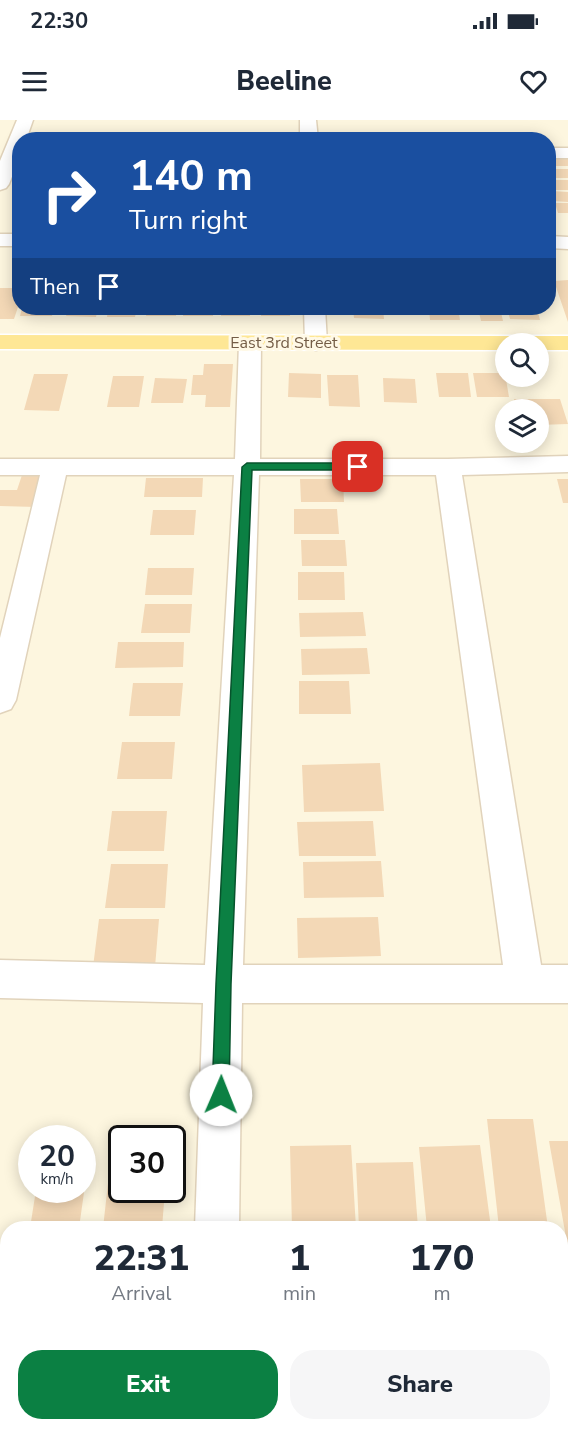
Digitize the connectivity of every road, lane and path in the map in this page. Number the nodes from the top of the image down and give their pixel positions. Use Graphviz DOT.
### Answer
graph roads {
  1 [pos="11,152"];
  2 [pos="0,184"];
  3 [pos="314,315"];
  4 [pos="0,342"];
  5 [pos="250,343"];
  6 [pos="316,343"];
  7 [pos="568,343"];
  8 [pos="568,464"];
  9 [pos="0,467"];
  10 [pos="247,467"];
  11 [pos="448,467"];
  12 [pos="55,468"];
  13 [pos="0,700"];
  14 [pos="0,979"];
  15 [pos="525,983"];
  16 [pos="224,984"];
  17 [pos="568,984"];
  18 [pos="217,1221"];
  1 -- 2 [label="street"];
  3 -- 6 [label="street"];
  4 -- 5 [label="main road, East 3rd Street"];
  5 -- 6 [label="main road, East 3rd Street"];
  5 -- 10 [label="street"];
  6 -- 7 [label="main road, East 3rd Street"];
  8 -- 11 [label="street"];
  9 -- 12 [label="street"];
  10 -- 11 [label="street"];
  10 -- 12 [label="street"];
  10 -- 16 [label="street"];
  11 -- 15 [label="street"];
  12 -- 13 [label="street"];
  14 -- 16 [label="street"];
  15 -- 16 [label="street"];
  15 -- 17 [label="street"];
  16 -- 18 [label="street"];
}
